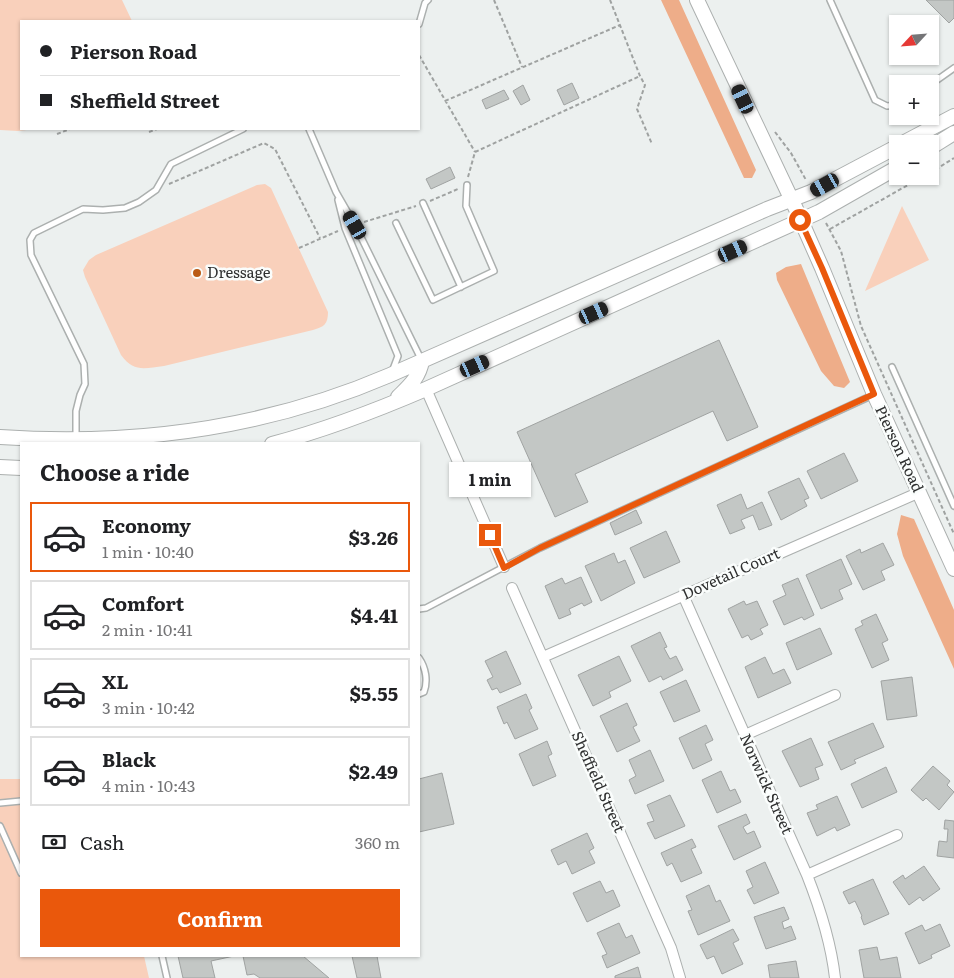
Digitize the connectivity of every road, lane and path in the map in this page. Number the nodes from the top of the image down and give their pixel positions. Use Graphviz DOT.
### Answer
graph roads {
  1 [pos="428,0"];
  2 [pos="494,0"];
  3 [pos="610,0"];
  4 [pos="697,0"];
  5 [pos="830,0"];
  6 [pos="420,20"];
  7 [pos="620,25"];
  8 [pos="420,57"];
  9 [pos="522,68"];
  10 [pos="954,68"];
  11 [pos="640,76"];
  12 [pos="939,79"];
  13 [pos="445,101"];
  14 [pos="889,106"];
  15 [pos="954,116"];
  16 [pos="773,129"];
  17 [pos="67,130"];
  18 [pos="154,130"];
  19 [pos="240,130"];
  20 [pos="309,130"];
  21 [pos="149,132"];
  22 [pos="57,134"];
  23 [pos="954,134"];
  24 [pos="918,135"];
  25 [pos="939,143"];
  26 [pos="652,144"];
  27 [pos="889,151"];
  28 [pos="475,152"];
  29 [pos="954,158"];
  30 [pos="939,167"];
  31 [pos="889,172"];
  32 [pos="466,185"];
  33 [pos="908,185"];
  34 [pos="156,190"];
  35 [pos="336,192"];
  36 [pos="811,192"];
  37 [pos="791,200"];
  38 [pos="423,203"];
  39 [pos="819,212"];
  40 [pos="800,220"];
  41 [pos="396,223"];
  42 [pos="355,225"];
  43 [pos="345,228"];
  44 [pos="830,228"];
  45 [pos="320,238"];
  46 [pos="299,248"];
  47 [pos="461,286"];
  48 [pos="449,349"];
  49 [pos="422,362"];
  50 [pos="892,367"];
  51 [pos="390,375"];
  52 [pos="426,389"];
  53 [pos="874,394"];
  54 [pos="391,404"];
  55 [pos="0,437"];
  56 [pos="76,440"];
  57 [pos="279,442"];
  58 [pos="0,467"];
  59 [pos="20,468"];
  60 [pos="920,492"];
  61 [pos="954,506"];
  62 [pos="954,534"];
  63 [pos="504,568"];
  64 [pos="954,569"];
  65 [pos="512,588"];
  66 [pos="683,595"];
  67 [pos="420,610"];
  68 [pos="543,656"];
  69 [pos="420,660"];
  70 [pos="420,694"];
  71 [pos="835,695"];
  72 [pos="745,735"];
  73 [pos="20,801"];
  74 [pos="0,803"];
  75 [pos="0,826"];
  76 [pos="897,835"];
  77 [pos="20,871"];
  78 [pos="807,875"];
  79 [pos="162,957"];
  80 [pos="168,978"];
  81 [pos="680,978"];
  82 [pos="834,978"];
  1 -- 6 [label="lane"];
  2 -- 9 [label="path"];
  3 -- 7 [label="path"];
  4 -- 37 [label="street, Pierson Road"];
  5 -- 14 [label="lane"];
  7 -- 9 [label="path"];
  7 -- 11 [label="path"];
  8 -- 13 [label="path"];
  9 -- 13 [label="path"];
  10 -- 12 [label="lane"];
  11 -- 26 [label="path"];
  11 -- 28 [label="path"];
  13 -- 28 [label="path"];
  15 -- 24 [label="street"];
  16 -- 36 [label="path"];
  17 -- 22 [label="path"];
  18 -- 21 [label="path"];
  19 -- 34 [label="lane"];
  20 -- 35 [label="lane"];
  23 -- 25 [label="street"];
  27 -- 36 [label="street"];
  28 -- 32 [label="path"];
  29 -- 30 [label="path"];
  31 -- 39 [label="street"];
  32 -- 38 [label="path"];
  32 -- 47 [label="lane"];
  33 -- 44 [label="path"];
  34 -- 45 [label="path"];
  34 -- 56 [label="lane"];
  35 -- 42 [label="lane"];
  35 -- 43 [label="lane"];
  36 -- 37 [label="street"];
  37 -- 40 [label="street, Pierson Road"];
  37 -- 48 [label="street"];
  38 -- 42 [label="path"];
  38 -- 47 [label="lane"];
  39 -- 40 [label="street"];
  39 -- 44 [label="path"];
  40 -- 52 [label="street"];
  40 -- 53 [label="street, Pierson Road"];
  41 -- 47 [label="lane"];
  42 -- 49 [label="lane"];
  43 -- 45 [label="path"];
  43 -- 51 [label="lane"];
  44 -- 62 [label="path"];
  45 -- 46 [label="path"];
  48 -- 49 [label="street"];
  48 -- 52 [label="street"];
  49 -- 51 [label="street"];
  49 -- 54 [label="street"];
  50 -- 61 [label="lane"];
  51 -- 56 [label="street"];
  52 -- 54 [label="street"];
  52 -- 63 [label="street"];
  53 -- 60 [label="street, Pierson Road"];
  53 -- 63 [label="lane"];
  54 -- 57 [label="street"];
  55 -- 56 [label="street"];
  58 -- 59 [label="street"];
  60 -- 64 [label="street, Pierson Road"];
  60 -- 66 [label="street, Dovetail Court"];
  63 -- 67 [label="lane"];
  65 -- 68 [label="street, Sheffield Street"];
  66 -- 68 [label="street, Dovetail Court"];
  66 -- 72 [label="street, Norwick Street"];
  68 -- 81 [label="street, Sheffield Street"];
  69 -- 70 [label="lane"];
  71 -- 72 [label="street"];
  72 -- 78 [label="street, Norwick Street"];
  73 -- 74 [label="lane"];
  75 -- 77 [label="lane"];
  76 -- 78 [label="street"];
  78 -- 82 [label="street, Norwick Street"];
  79 -- 80 [label="lane"];
}
